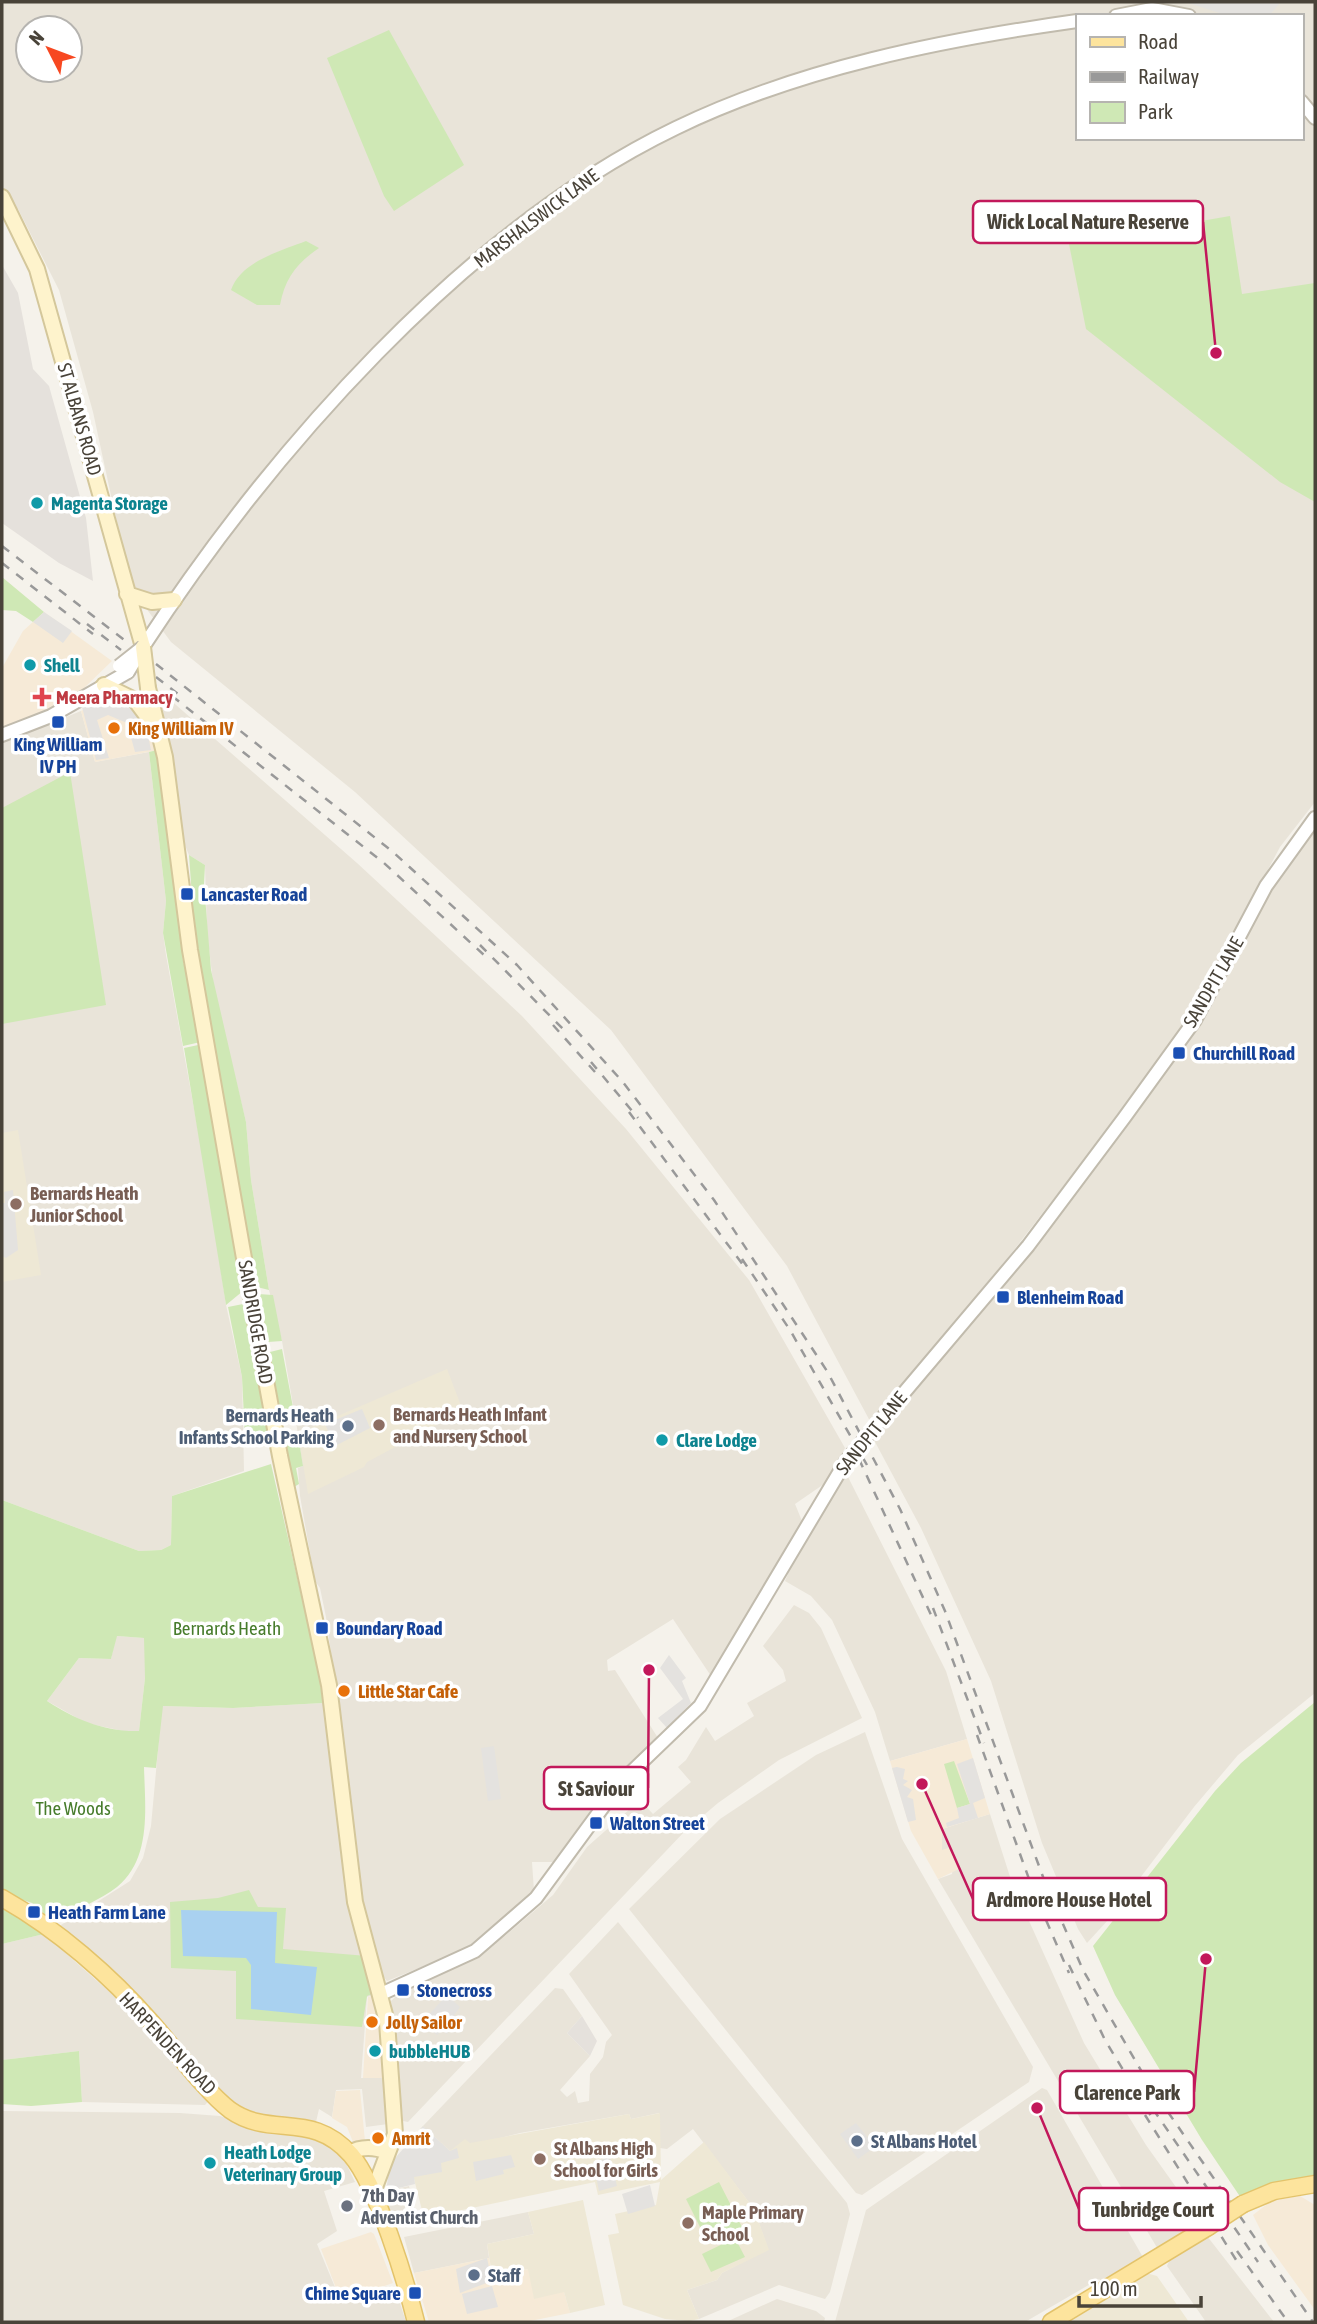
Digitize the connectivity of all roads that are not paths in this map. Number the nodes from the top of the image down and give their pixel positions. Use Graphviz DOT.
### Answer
graph roads {
  1 [pos="1126,14"];
  2 [pos="1178,14"];
  3 [pos="1076,21"];
  4 [pos="1303,103"];
  5 [pos="1315,118"];
  6 [pos="2,197"];
  7 [pos="127,594"];
  8 [pos="174,600"];
  9 [pos="143,642"];
  10 [pos="104,685"];
  11 [pos="158,731"];
  12 [pos="2,735"];
  13 [pos="1315,818"];
  14 [pos="2,1898"];
  15 [pos="381,1994"];
  16 [pos="388,2152"];
  17 [pos="349,2153"];
  18 [pos="1315,2184"];
  19 [pos="372,2196"];
  20 [pos="416,2322"];
  21 [pos="1051,2322"];
  1 -- 2 [label="street"];
  3 -- 8 [label="street, MARSHALSWICK LANE"];
  4 -- 5 [label="street"];
  6 -- 7 [label="main road, ST ALBANS ROAD"];
  7 -- 8 [label="main road"];
  7 -- 9 [label="main road, ST ALBANS ROAD"];
  8 -- 9 [label="street, MARSHALSWICK LANE"];
  9 -- 10 [label="street, MARSHALSWICK LANE, bridge"];
  9 -- 11 [label="main road, SANDRIDGE ROAD, bridge"];
  10 -- 11 [label="main road"];
  10 -- 12 [label="street"];
  11 -- 15 [label="main road, SANDRIDGE ROAD"];
  13 -- 15 [label="street, SANDPIT LANE, bridge"];
  14 -- 17 [label="main road, HARPENDEN ROAD"];
  15 -- 16 [label="main road"];
  16 -- 17 [label="main road"];
  16 -- 19 [label="main road"];
  17 -- 19 [label="main road"];
  18 -- 21 [label="main road, bridge"];
  19 -- 20 [label="main road"];
}
